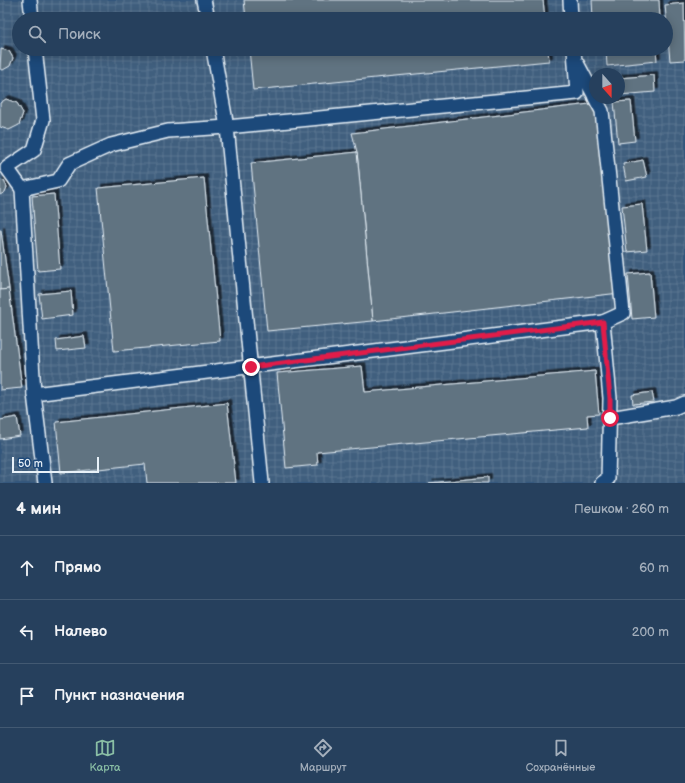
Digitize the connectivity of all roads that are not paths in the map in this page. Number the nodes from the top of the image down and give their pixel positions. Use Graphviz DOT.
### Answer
graph roads {
  1 [pos="30,0"];
  2 [pos="204,0"];
  3 [pos="570,0"];
  4 [pos="31,12"];
  5 [pos="207,12"];
  6 [pos="571,12"];
  7 [pos="36,56"];
  8 [pos="214,56"];
  9 [pos="574,56"];
  10 [pos="575,56"];
  11 [pos="589,85"];
  12 [pos="598,104"];
  13 [pos="227,127"];
  14 [pos="22,189"];
  15 [pos="603,322"];
  16 [pos="251,367"];
  17 [pos="34,394"];
  18 [pos="685,403"];
  19 [pos="610,418"];
  20 [pos="45,483"];
  21 [pos="262,483"];
  22 [pos="602,483"];
  1 -- 4 [label="lane"];
  2 -- 5 [label="lane"];
  3 -- 6 [label="lane"];
  7 -- 14 [label="lane"];
  8 -- 13 [label="lane"];
  9 -- 13 [label="lane"];
  10 -- 11 [label="lane"];
  12 -- 15 [label="lane"];
  13 -- 14 [label="lane"];
  13 -- 16 [label="lane"];
  14 -- 17 [label="lane"];
  15 -- 16 [label="lane"];
  15 -- 19 [label="lane"];
  16 -- 17 [label="lane"];
  16 -- 21 [label="lane"];
  17 -- 20 [label="lane"];
  18 -- 19 [label="lane"];
  19 -- 22 [label="lane"];
}
